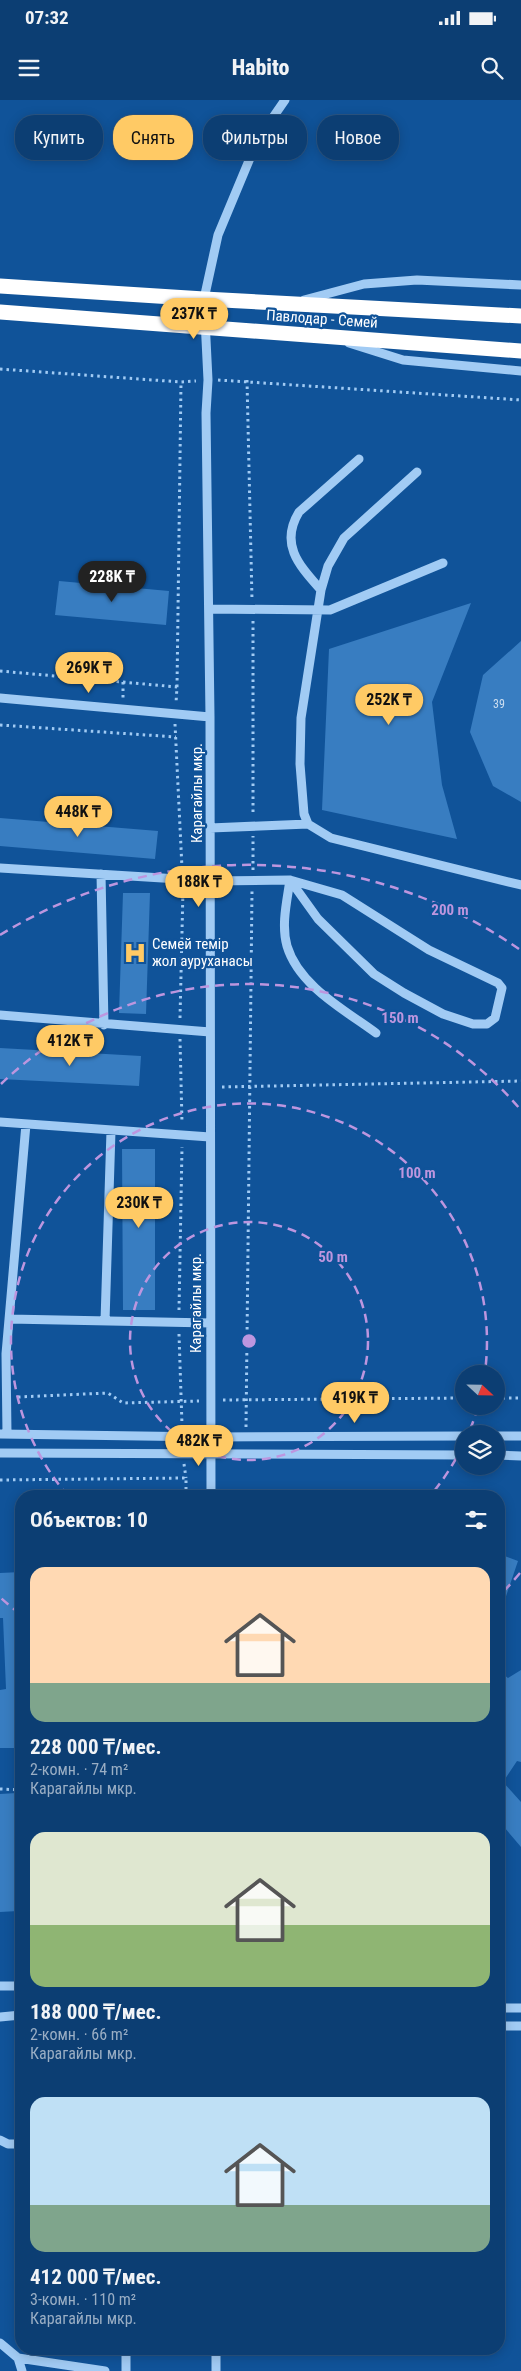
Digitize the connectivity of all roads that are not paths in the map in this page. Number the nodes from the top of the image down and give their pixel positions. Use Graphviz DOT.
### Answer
graph roads {
  1 [pos="284,100"];
  2 [pos="521,285"];
  3 [pos="0,286"];
  4 [pos="204,299"];
  5 [pos="291,304"];
  6 [pos="0,312"];
  7 [pos="521,316"];
  8 [pos="205,328"];
  9 [pos="330,337"];
  10 [pos="521,351"];
  11 [pos="521,370"];
  12 [pos="359,459"];
  13 [pos="418,472"];
  14 [pos="443,563"];
  15 [pos="321,590"];
  16 [pos="208,609"];
  17 [pos="318,611"];
  18 [pos="0,698"];
  19 [pos="210,717"];
  20 [pos="308,824"];
  21 [pos="210,828"];
  22 [pos="0,868"];
  23 [pos="101,874"];
  24 [pos="290,880"];
  25 [pos="210,881"];
  26 [pos="521,884"];
  27 [pos="0,1015"];
  28 [pos="104,1025"];
  29 [pos="210,1032"];
  30 [pos="376,1033"];
  31 [pos="0,1122"];
  32 [pos="26,1124"];
  33 [pos="111,1131"];
  34 [pos="210,1137"];
  35 [pos="9,1319"];
  36 [pos="106,1321"];
  37 [pos="210,1323"];
  38 [pos="3,1352"];
  39 [pos="3,1434"];
  40 [pos="455,1436"];
  41 [pos="505,1436"];
  42 [pos="521,1436"];
  43 [pos="211,1437"];
  44 [pos="0,1453"];
  45 [pos="211,1453"];
  46 [pos="455,1455"];
  47 [pos="505,1455"];
  48 [pos="521,1456"];
  49 [pos="211,1490"];
  50 [pos="0,1986"];
  51 [pos="15,1986"];
  52 [pos="505,2008"];
  53 [pos="521,2008"];
  54 [pos="15,2016"];
  55 [pos="0,2017"];
  56 [pos="505,2026"];
  57 [pos="521,2026"];
  58 [pos="0,2140"];
  59 [pos="15,2144"];
  60 [pos="0,2343"];
  61 [pos="126,2355"];
  62 [pos="216,2355"];
  63 [pos="18,2358"];
  64 [pos="22,2371"];
  65 [pos="105,2371"];
  66 [pos="126,2371"];
  67 [pos="216,2371"];
  1 -- 4 [label="street, Карагайлы мкр."];
  2 -- 5 [label="street"];
  3 -- 4 [label="highway, Павлодар - Семей"];
  4 -- 5 [label="highway, Павлодар - Семей"];
  4 -- 8 [label="street, Карагайлы мкр."];
  5 -- 7 [label="highway, Павлодар - Семей"];
  6 -- 8 [label="highway, Павлодар - Семей"];
  8 -- 9 [label="highway, Павлодар - Семей"];
  8 -- 16 [label="street, Карагайлы мкр."];
  9 -- 10 [label="highway, Павлодар - Семей"];
  9 -- 11 [label="street"];
  12 -- 15 [label="street"];
  13 -- 15 [label="street"];
  14 -- 17 [label="street"];
  15 -- 17 [label="street"];
  16 -- 17 [label="street"];
  16 -- 19 [label="street, Карагайлы мкр."];
  17 -- 20 [label="street"];
  18 -- 19 [label="street"];
  19 -- 21 [label="street, Карагайлы мкр."];
  20 -- 21 [label="street"];
  20 -- 26 [label="street"];
  21 -- 25 [label="street, Карагайлы мкр."];
  22 -- 23 [label="street"];
  23 -- 25 [label="street"];
  23 -- 28 [label="street"];
  24 -- 24 [label="street"];
  24 -- 25 [label="street"];
  24 -- 30 [label="street"];
  25 -- 29 [label="street, Карагайлы мкр."];
  27 -- 28 [label="street"];
  28 -- 29 [label="street"];
  29 -- 34 [label="street, Карагайлы мкр."];
  31 -- 32 [label="street"];
  32 -- 33 [label="street"];
  32 -- 35 [label="street"];
  33 -- 34 [label="street"];
  33 -- 36 [label="street"];
  34 -- 37 [label="street, Карагайлы мкр."];
  35 -- 36 [label="street"];
  35 -- 38 [label="street"];
  36 -- 37 [label="street"];
  37 -- 43 [label="street, Карагайлы мкр."];
  38 -- 39 [label="street"];
  39 -- 43 [label="street"];
  40 -- 43 [label="street"];
  41 -- 42 [label="street"];
  43 -- 45 [label="street, Карагайлы мкр."];
  44 -- 45 [label="street"];
  45 -- 46 [label="street"];
  45 -- 49 [label="street, Карагайлы мкр."];
  47 -- 48 [label="street"];
  50 -- 51 [label="street"];
  52 -- 53 [label="street"];
  54 -- 55 [label="street"];
  56 -- 57 [label="street"];
  58 -- 59 [label="street"];
  60 -- 63 [label="street"];
  61 -- 66 [label="street"];
  62 -- 67 [label="street"];
  63 -- 64 [label="street"];
  63 -- 65 [label="street"];
}
